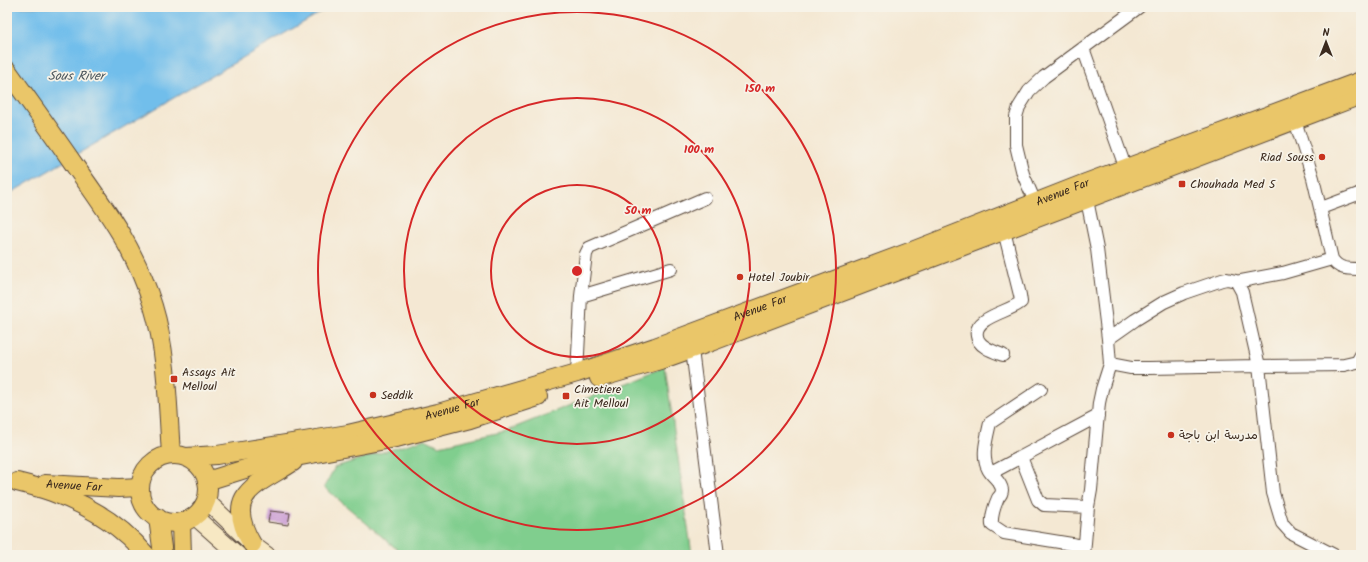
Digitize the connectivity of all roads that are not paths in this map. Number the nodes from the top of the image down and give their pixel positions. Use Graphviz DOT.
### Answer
graph roads {
  1 [pos="1139,7"];
  2 [pos="1083,48"];
  3 [pos="7,70"];
  4 [pos="1361,81"];
  5 [pos="1361,95"];
  6 [pos="1293,113"];
  7 [pos="1129,176"];
  8 [pos="1361,193"];
  9 [pos="705,198"];
  10 [pos="1087,200"];
  11 [pos="1321,208"];
  12 [pos="1038,209"];
  13 [pos="1004,231"];
  14 [pos="1332,259"];
  15 [pos="672,269"];
  16 [pos="1361,269"];
  17 [pos="1236,282"];
  18 [pos="581,296"];
  19 [pos="1108,339"];
  20 [pos="691,340"];
  21 [pos="1003,355"];
  22 [pos="1361,355"];
  23 [pos="1110,364"];
  24 [pos="1259,366"];
  25 [pos="577,373"];
  26 [pos="1041,389"];
  27 [pos="1098,416"];
  28 [pos="178,456"];
  29 [pos="302,457"];
  30 [pos="1021,457"];
  31 [pos="991,473"];
  32 [pos="207,481"];
  33 [pos="12,482"];
  34 [pos="140,487"];
  35 [pos="206,500"];
  36 [pos="1088,507"];
  37 [pos="158,518"];
  38 [pos="188,519"];
  39 [pos="252,544"];
  40 [pos="1084,550"];
  41 [pos="146,555"];
  42 [pos="163,555"];
  43 [pos="182,555"];
  44 [pos="238,555"];
  45 [pos="267,555"];
  46 [pos="718,555"];
  47 [pos="1334,555"];
  1 -- 2 [label="street"];
  2 -- 7 [label="street"];
  2 -- 12 [label="street"];
  3 -- 28 [label="main road"];
  4 -- 6 [label="main road, Avenue Far"];
  5 -- 6 [label="main road, Avenue Far"];
  6 -- 7 [label="main road, Avenue Far"];
  6 -- 11 [label="street"];
  7 -- 10 [label="main road, Avenue Far"];
  7 -- 12 [label="main road, Avenue Far"];
  8 -- 11 [label="street"];
  9 -- 18 [label="street"];
  10 -- 12 [label="main road, Avenue Far"];
  10 -- 19 [label="street"];
  11 -- 14 [label="street"];
  12 -- 13 [label="main road, Avenue Far"];
  12 -- 20 [label="main road, Avenue Far"];
  13 -- 20 [label="main road, Avenue Far"];
  13 -- 21 [label="street"];
  14 -- 16 [label="street"];
  14 -- 17 [label="street"];
  15 -- 18 [label="street"];
  17 -- 19 [label="street"];
  17 -- 24 [label="street"];
  18 -- 25 [label="street"];
  19 -- 23 [label="street"];
  20 -- 25 [label="main road, Avenue Far"];
  20 -- 29 [label="main road, Avenue Far"];
  20 -- 46 [label="street"];
  22 -- 24 [label="street"];
  23 -- 24 [label="street"];
  23 -- 27 [label="street"];
  24 -- 47 [label="street"];
  25 -- 28 [label="main road, Avenue Far"];
  26 -- 31 [label="street"];
  27 -- 30 [label="street"];
  27 -- 36 [label="street"];
  28 -- 32 [label="main road"];
  28 -- 34 [label="main road"];
  29 -- 32 [label="main road, Avenue Far"];
  29 -- 39 [label="main road"];
  30 -- 31 [label="street"];
  30 -- 36 [label="street"];
  31 -- 40 [label="street"];
  32 -- 35 [label="main road"];
  33 -- 34 [label="main road, Avenue Far"];
  33 -- 41 [label="main road"];
  34 -- 37 [label="main road"];
  35 -- 38 [label="main road"];
  35 -- 39 [label="main road"];
  36 -- 40 [label="street"];
  37 -- 38 [label="main road"];
  37 -- 42 [label="main road"];
  38 -- 43 [label="main road"];
  38 -- 44 [label="main road"];
  39 -- 45 [label="main road"];
}
